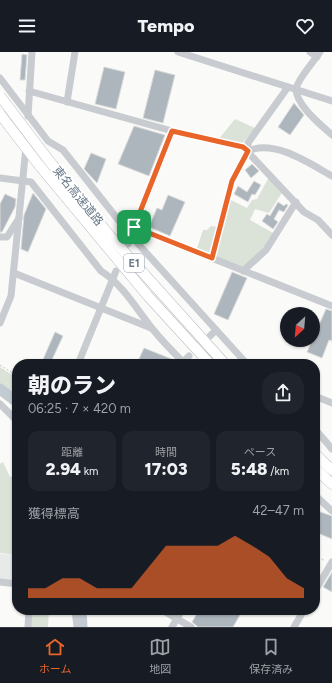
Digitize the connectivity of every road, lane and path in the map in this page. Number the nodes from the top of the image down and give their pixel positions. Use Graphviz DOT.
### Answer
graph roads {
  1 [pos="32,52"];
  2 [pos="75,52"];
  3 [pos="178,52"];
  4 [pos="310,52"];
  5 [pos="319,54"];
  6 [pos="0,78"];
  7 [pos="288,87"];
  8 [pos="296,89"];
  9 [pos="29,91"];
  10 [pos="0,96"];
  11 [pos="332,101"];
  12 [pos="67,102"];
  13 [pos="0,114"];
  14 [pos="28,116"];
  15 [pos="172,131"];
  16 [pos="332,136"];
  17 [pos="248,151"];
  18 [pos="332,176"];
  19 [pos="0,178"];
  20 [pos="22,182"];
  21 [pos="296,202"];
  22 [pos="20,217"];
  23 [pos="134,227"];
  24 [pos="332,235"];
  25 [pos="131,236"];
  26 [pos="0,237"];
  27 [pos="128,244"];
  28 [pos="212,258"];
  29 [pos="116,271"];
  30 [pos="243,271"];
  31 [pos="14,274"];
  32 [pos="113,279"];
  33 [pos="332,306"];
  34 [pos="102,309"];
  35 [pos="0,323"];
  36 [pos="152,328"];
  37 [pos="216,330"];
  38 [pos="210,336"];
  39 [pos="189,356"];
  40 [pos="80,359"];
  41 [pos="180,359"];
  42 [pos="187,359"];
  43 [pos="205,359"];
  44 [pos="221,359"];
  45 [pos="242,359"];
  46 [pos="0,365"];
  47 [pos="12,373"];
  48 [pos="320,397"];
  49 [pos="331,400"];
  50 [pos="0,404"];
  51 [pos="12,416"];
  52 [pos="320,435"];
  53 [pos="332,449"];
  54 [pos="320,459"];
  55 [pos="332,470"];
  56 [pos="320,473"];
  57 [pos="332,484"];
  58 [pos="320,499"];
  59 [pos="332,511"];
  60 [pos="320,557"];
  61 [pos="332,563"];
  62 [pos="0,582"];
  63 [pos="12,583"];
  64 [pos="320,583"];
  65 [pos="29,615"];
  66 [pos="76,615"];
  67 [pos="170,615"];
  68 [pos="179,615"];
  69 [pos="301,615"];
  70 [pos="177,619"];
  71 [pos="28,627"];
  72 [pos="77,627"];
  73 [pos="172,627"];
  74 [pos="191,627"];
  75 [pos="294,627"];
  1 -- 9 [label="street"];
  2 -- 12 [label="street"];
  3 -- 7 [label="street"];
  4 -- 5 [label="street"];
  5 -- 8 [label="street"];
  6 -- 14 [label="street"];
  7 -- 8 [label="street"];
  7 -- 17 [label="street"];
  8 -- 11 [label="street"];
  8 -- 16 [label="street"];
  9 -- 12 [label="street"];
  9 -- 14 [label="street"];
  10 -- 44 [label="highway, 東名高速道路 / E1, bridge"];
  12 -- 15 [label="street"];
  13 -- 43 [label="highway, 東名高速道路 / E1, bridge"];
  14 -- 20 [label="street"];
  14 -- 25 [label="street"];
  15 -- 17 [label="street"];
  15 -- 23 [label="street"];
  17 -- 18 [label="street"];
  17 -- 21 [label="street"];
  17 -- 28 [label="street"];
  19 -- 20 [label="street"];
  20 -- 22 [label="street"];
  20 -- 32 [label="street"];
  21 -- 24 [label="street"];
  21 -- 30 [label="street"];
  22 -- 26 [label="street"];
  22 -- 31 [label="street"];
  23 -- 25 [label="street"];
  23 -- 28 [label="street"];
  25 -- 27 [label="street"];
  25 -- 37 [label="street"];
  28 -- 30 [label="street"];
  29 -- 32 [label="street"];
  30 -- 33 [label="street"];
  31 -- 34 [label="street"];
  31 -- 35 [label="street"];
  32 -- 34 [label="street"];
  32 -- 36 [label="street"];
  34 -- 36 [label="street"];
  34 -- 40 [label="street"];
  36 -- 41 [label="street"];
  37 -- 38 [label="street"];
  37 -- 45 [label="street"];
  39 -- 42 [label="street"];
  46 -- 47 [label="path"];
  48 -- 49 [label="street"];
  50 -- 51 [label="street"];
  52 -- 53 [label="street"];
  54 -- 55 [label="highway"];
  56 -- 57 [label="highway"];
  58 -- 59 [label="street"];
  60 -- 61 [label="path"];
  61 -- 64 [label="street"];
  62 -- 63 [label="street"];
  65 -- 71 [label="street"];
  66 -- 72 [label="street"];
  67 -- 70 [label="street"];
  68 -- 70 [label="street"];
  69 -- 75 [label="street"];
  70 -- 73 [label="street"];
  70 -- 74 [label="street"];
}
